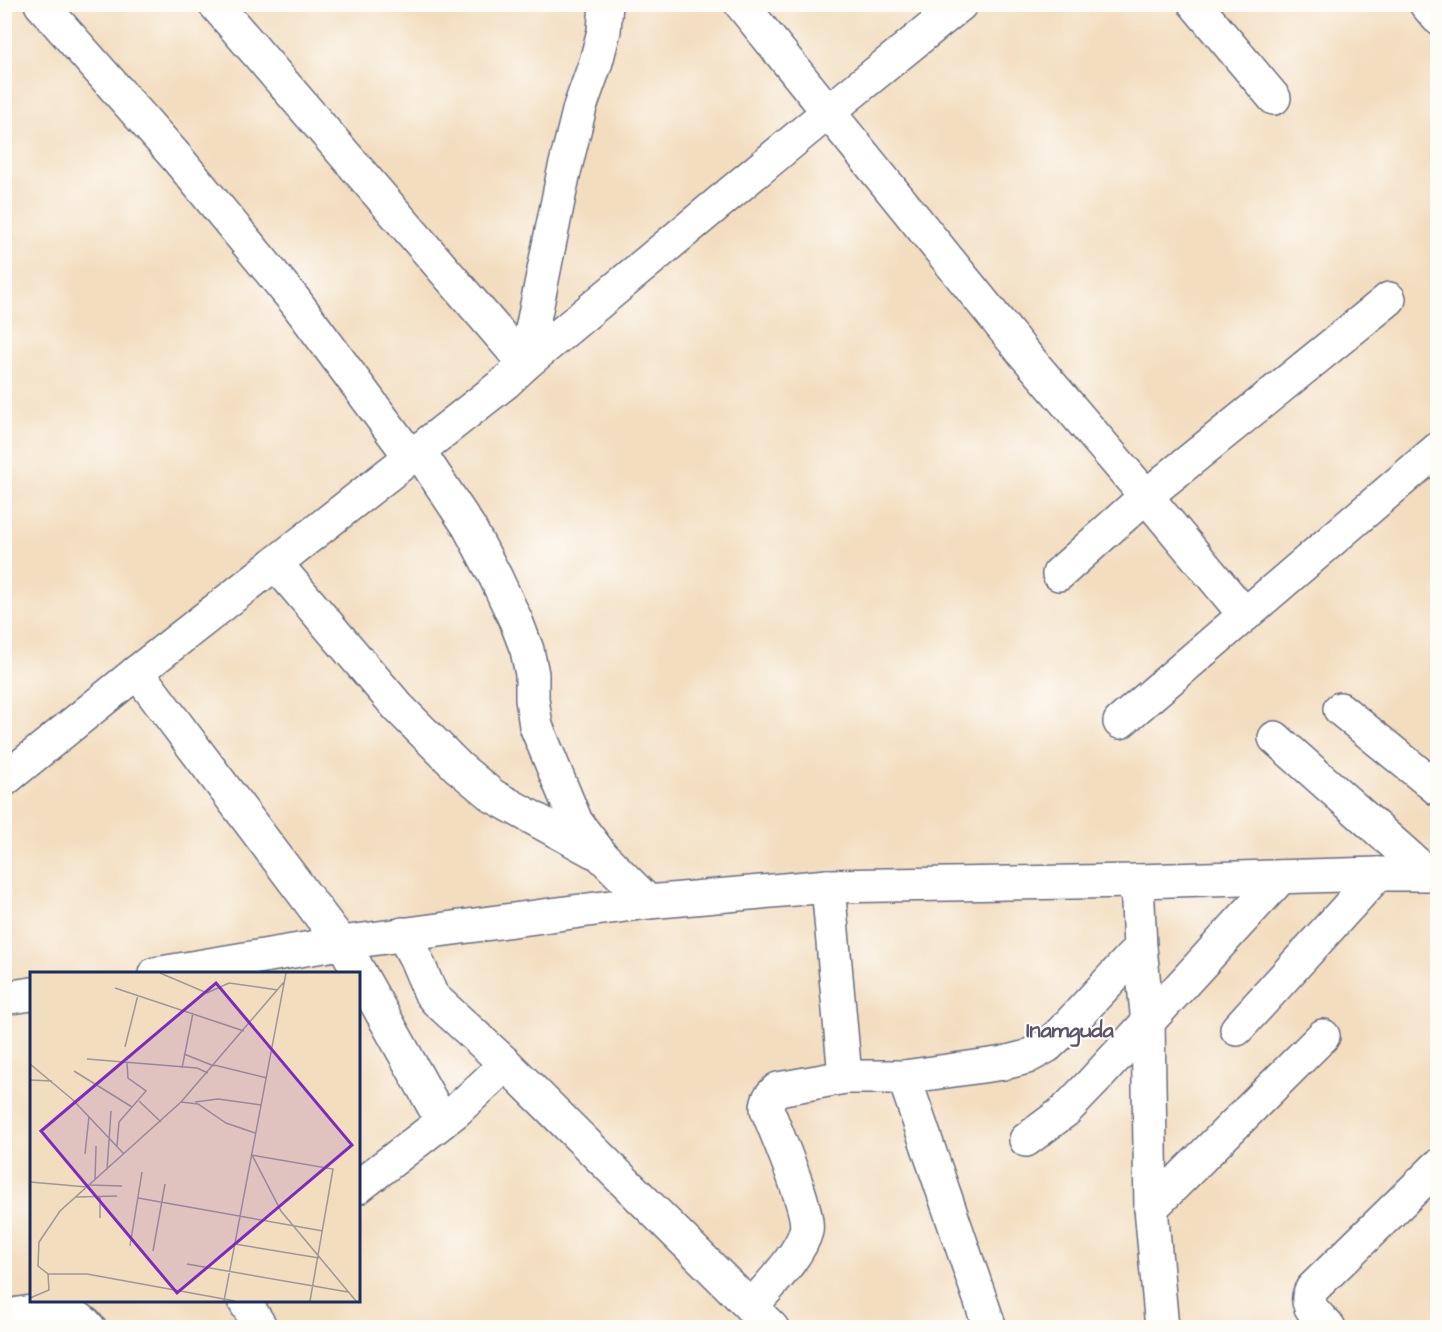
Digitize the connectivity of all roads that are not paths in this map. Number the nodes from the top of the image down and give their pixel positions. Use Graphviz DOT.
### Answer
graph roads {
  1 [pos="41,4"];
  2 [pos="215,4"];
  3 [pos="606,4"];
  4 [pos="741,4"];
  5 [pos="961,4"];
  6 [pos="1195,4"];
  7 [pos="1426,4"];
  8 [pos="1437,18"];
  9 [pos="1274,98"];
  10 [pos="828,112"];
  11 [pos="1389,299"];
  12 [pos="505,382"];
  13 [pos="1437,449"];
  14 [pos="414,453"];
  15 [pos="1146,496"];
  16 [pos="275,563"];
  17 [pos="1059,574"];
  18 [pos="1245,615"];
  19 [pos="137,672"];
  20 [pos="1340,709"];
  21 [pos="1120,722"];
  22 [pos="1275,738"];
  23 [pos="1432,774"];
  24 [pos="4,780"];
  25 [pos="602,856"];
  26 [pos="1378,874"];
  27 [pos="1432,874"];
  28 [pos="1281,878"];
  29 [pos="1137,881"];
  30 [pos="828,886"];
  31 [pos="648,902"];
  32 [pos="404,934"];
  33 [pos="342,943"];
  34 [pos="1140,948"];
  35 [pos="166,972"];
  36 [pos="358,972"];
  37 [pos="360,975"];
  38 [pos="30,994"];
  39 [pos="4,998"];
  40 [pos="1148,1022"];
  41 [pos="1237,1029"];
  42 [pos="1323,1036"];
  43 [pos="506,1064"];
  44 [pos="844,1077"];
  45 [pos="904,1077"];
  46 [pos="442,1121"];
  47 [pos="1026,1140"];
  48 [pos="1437,1166"];
  49 [pos="360,1184"];
  50 [pos="1151,1208"];
  51 [pos="245,1302"];
  52 [pos="4,1315"];
  53 [pos="762,1317"];
  54 [pos="89,1328"];
  55 [pos="261,1328"];
  56 [pos="990,1328"];
  57 [pos="1162,1328"];
  58 [pos="1329,1328"];
  1 -- 14 [label="street"];
  2 -- 12 [label="street"];
  3 -- 12 [label="street"];
  4 -- 10 [label="street"];
  5 -- 10 [label="street"];
  6 -- 9 [label="street"];
  7 -- 8 [label="street"];
  10 -- 12 [label="street"];
  10 -- 15 [label="street"];
  11 -- 15 [label="street"];
  12 -- 14 [label="street"];
  13 -- 18 [label="street"];
  14 -- 16 [label="street"];
  14 -- 25 [label="street"];
  15 -- 17 [label="street"];
  15 -- 18 [label="street"];
  16 -- 19 [label="street"];
  16 -- 25 [label="street"];
  18 -- 21 [label="street"];
  19 -- 24 [label="street"];
  19 -- 33 [label="street"];
  20 -- 23 [label="street"];
  22 -- 27 [label="street"];
  25 -- 31 [label="street"];
  26 -- 27 [label="street"];
  26 -- 28 [label="street"];
  26 -- 41 [label="street"];
  28 -- 29 [label="street"];
  28 -- 40 [label="street"];
  29 -- 30 [label="street"];
  29 -- 34 [label="street"];
  30 -- 31 [label="street"];
  30 -- 44 [label="street"];
  31 -- 32 [label="street"];
  32 -- 33 [label="street"];
  32 -- 43 [label="street"];
  33 -- 35 [label="street"];
  33 -- 36 [label="street"];
  34 -- 40 [label="street"];
  34 -- 45 [label="street"];
  37 -- 46 [label="street"];
  38 -- 39 [label="street"];
  40 -- 47 [label="street"];
  40 -- 50 [label="street"];
  42 -- 50 [label="street"];
  43 -- 46 [label="street"];
  43 -- 53 [label="street"];
  44 -- 45 [label="street"];
  44 -- 53 [label="street"];
  45 -- 56 [label="street"];
  46 -- 49 [label="street"];
  48 -- 58 [label="street"];
  50 -- 57 [label="street"];
  51 -- 55 [label="street"];
  52 -- 54 [label="street"];
}
